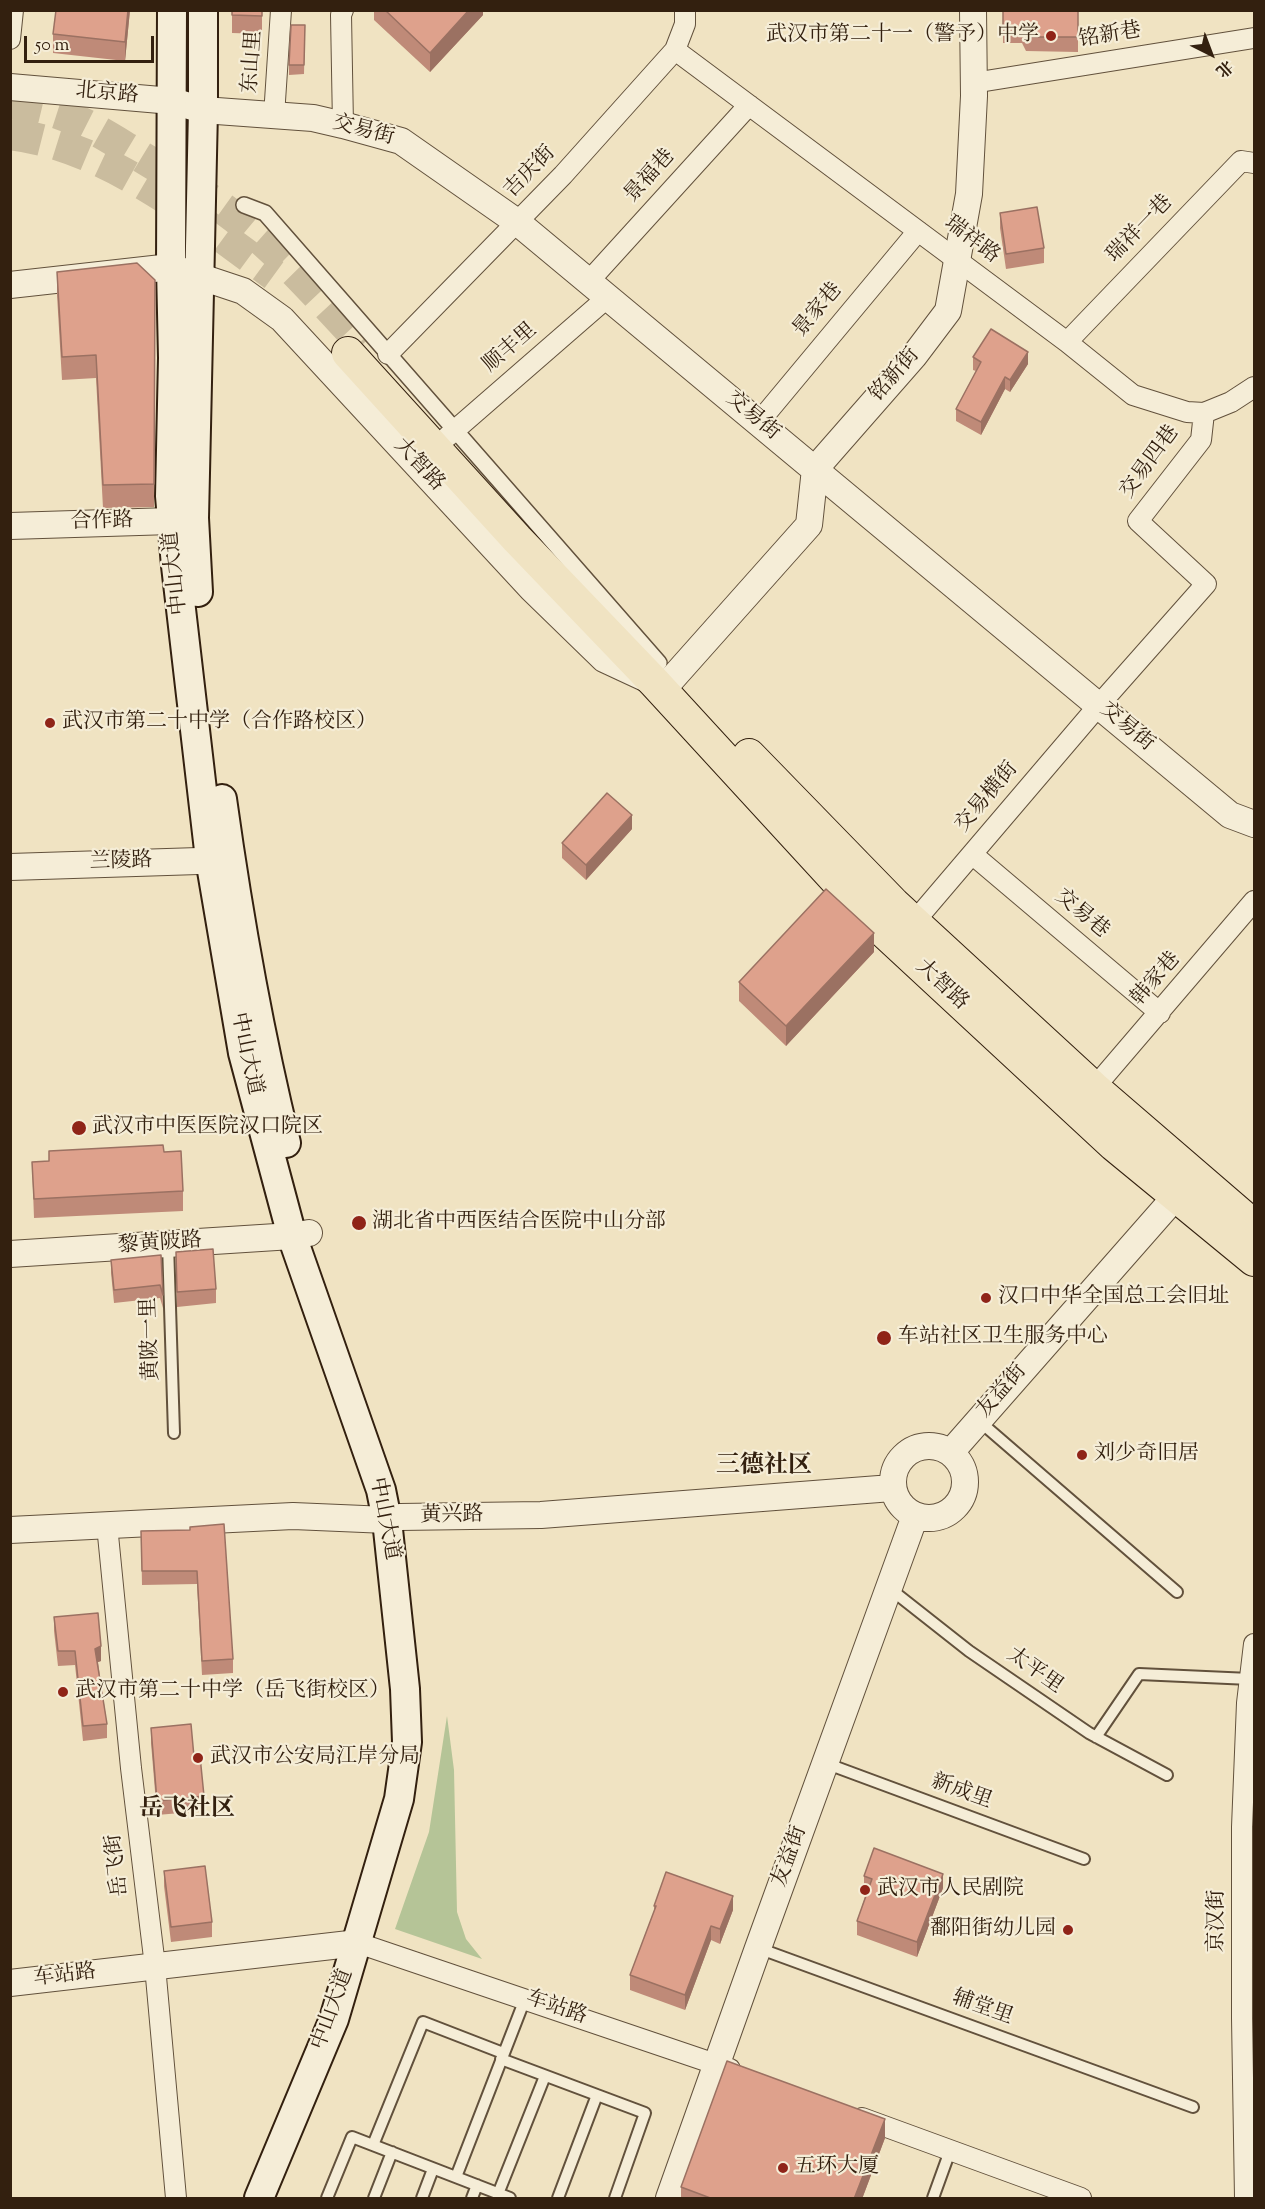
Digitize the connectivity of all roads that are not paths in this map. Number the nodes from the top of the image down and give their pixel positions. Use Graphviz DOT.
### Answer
graph roads {
  1 [pos="13,10"];
  2 [pos="172,10"];
  3 [pos="203,10"];
  4 [pos="281,10"];
  5 [pos="344,10"];
  6 [pos="686,10"];
  7 [pos="973,10"];
  8 [pos="1254,38"];
  9 [pos="10,39"];
  10 [pos="675,50"];
  11 [pos="974,83"];
  12 [pos="10,87"];
  13 [pos="172,101"];
  14 [pos="749,105"];
  15 [pos="203,110"];
  16 [pos="274,116"];
  17 [pos="343,125"];
  18 [pos="1254,163"];
  19 [pos="244,205"];
  20 [pos="517,222"];
  21 [pos="918,231"];
  22 [pos="957,261"];
  23 [pos="171,267"];
  24 [pos="199,276"];
  25 [pos="10,285"];
  26 [pos="598,289"];
  27 [pos="1067,342"];
  28 [pos="366,350"];
  29 [pos="1254,387"];
  30 [pos="1204,413"];
  31 [pos="759,422"];
  32 [pos="451,433"];
  33 [pos="815,469"];
  34 [pos="183,520"];
  35 [pos="10,526"];
  36 [pos="1206,584"];
  37 [pos="662,675"];
  38 [pos="1099,705"];
  39 [pos="1254,825"];
  40 [pos="972,854"];
  41 [pos="220,859"];
  42 [pos="10,867"];
  43 [pos="1254,902"];
  44 [pos="914,922"];
  45 [pos="1160,1012"];
  46 [pos="1094,1088"];
  47 [pos="1176,1196"];
  48 [pos="1251,1223"];
  49 [pos="300,1234"];
  50 [pos="168,1244"];
  51 [pos="10,1254"];
  52 [pos="1254,1260"];
  53 [pos="978,1420"];
  54 [pos="174,1433"];
  55 [pos="951,1452"];
  56 [pos="892,1488"];
  57 [pos="915,1516"];
  58 [pos="394,1519"];
  59 [pos="107,1525"];
  60 [pos="10,1530"];
  61 [pos="889,1588"];
  62 [pos="1177,1592"];
  63 [pos="1254,1644"];
  64 [pos="1250,1678"];
  65 [pos="1096,1737"];
  66 [pos="825,1763"];
  67 [pos="1167,1775"];
  68 [pos="1084,1859"];
  69 [pos="366,1945"];
  70 [pos="758,1948"];
  71 [pos="155,1966"];
  72 [pos="10,1983"];
  73 [pos="525,1999"];
  74 [pos="502,2056"];
  75 [pos="716,2063"];
  76 [pos="545,2076"];
  77 [pos="750,2076"];
  78 [pos="597,2095"];
  79 [pos="1193,2107"];
  80 [pos="850,2113"];
  81 [pos="374,2145"];
  82 [pos="950,2151"];
  83 [pos="392,2152"];
  84 [pos="434,2169"];
  85 [pos="456,2177"];
  86 [pos="477,2185"];
  87 [pos="498,2194"];
  88 [pos="176,2199"];
  89 [pos="259,2199"];
  90 [pos="276,2199"];
  91 [pos="327,2199"];
  92 [pos="374,2199"];
  93 [pos="422,2199"];
  94 [pos="472,2199"];
  95 [pos="510,2199"];
  96 [pos="558,2199"];
  97 [pos="615,2199"];
  98 [pos="669,2199"];
  99 [pos="933,2199"];
  100 [pos="1081,2199"];
  101 [pos="1245,2199"];
  1 -- 9 [label="street"];
  2 -- 13 [label="main road, 中山大道"];
  3 -- 15 [label="main road, 中山大道"];
  4 -- 16 [label="street, 东山里"];
  5 -- 17 [label="street"];
  6 -- 10 [label="street, 吉庆街"];
  7 -- 11 [label="street, 铭新街"];
  8 -- 11 [label="street, 铭新巷"];
  10 -- 14 [label="street, 瑞祥路"];
  10 -- 20 [label="street, 吉庆街"];
  11 -- 22 [label="street, 铭新街"];
  12 -- 13 [label="street, 北京路"];
  13 -- 15 [label="street, 北京路"];
  13 -- 23 [label="main road, 中山大道"];
  14 -- 21 [label="street, 瑞祥路"];
  14 -- 26 [label="street, 景福巷"];
  15 -- 16 [label="street, 交易街"];
  15 -- 24 [label="main road, 中山大道"];
  16 -- 17 [label="street, 交易街"];
  17 -- 20 [label="street, 交易街"];
  18 -- 27 [label="street, 瑞祥一巷"];
  19 -- 28 [label="street, 大智路"];
  20 -- 26 [label="street, 交易街"];
  20 -- 28 [label="street, 吉庆街"];
  21 -- 22 [label="street, 瑞祥路"];
  21 -- 31 [label="street, 景家巷"];
  22 -- 27 [label="street, 瑞祥路"];
  22 -- 33 [label="street, 铭新街"];
  23 -- 24 [label="street, 大智路"];
  23 -- 25 [label="street"];
  23 -- 34 [label="main road, 中山大道"];
  24 -- 34 [label="main road, 中山大道"];
  24 -- 37 [label="street, 大智路"];
  26 -- 31 [label="street, 交易街"];
  26 -- 32 [label="street, 顺丰里"];
  27 -- 30 [label="street, 瑞祥路"];
  28 -- 32 [label="main road, 大智路"];
  28 -- 37 [label="main road, 大智路"];
  29 -- 30 [label="street"];
  30 -- 36 [label="street, 交易四巷"];
  31 -- 33 [label="street, 交易街"];
  32 -- 37 [label="main road, 大智路"];
  33 -- 37 [label="street"];
  33 -- 38 [label="street, 交易街"];
  34 -- 35 [label="street, 合作路"];
  34 -- 41 [label="main road, 中山大道"];
  36 -- 38 [label="street, 交易横街"];
  37 -- 44 [label="main road, 大智路"];
  37 -- 47 [label="main road, 大智路"];
  38 -- 39 [label="street, 交易街"];
  38 -- 40 [label="street, 交易横街"];
  40 -- 44 [label="street, 交易横街"];
  40 -- 45 [label="street, 交易巷"];
  41 -- 42 [label="street, 兰陵路"];
  41 -- 49 [label="main road, 中山大道"];
  43 -- 45 [label="street, 韩家巷"];
  44 -- 46 [label="main road, 大智路"];
  45 -- 46 [label="street, 韩家巷"];
  46 -- 48 [label="main road, 大智路"];
  47 -- 52 [label="main road, 大智路"];
  47 -- 53 [label="street, 友益街"];
  49 -- 50 [label="street, 黎黄陂路"];
  49 -- 58 [label="main road, 中山大道"];
  50 -- 51 [label="street, 黎黄陂路"];
  50 -- 54 [label="lane, 黄陂一里"];
  53 -- 55 [label="street, 友益街"];
  53 -- 62 [label="lane"];
  55 -- 56 [label="street"];
  55 -- 57 [label="street"];
  56 -- 57 [label="street"];
  56 -- 58 [label="street, 黄兴路"];
  57 -- 61 [label="street, 友益街"];
  58 -- 59 [label="street, 黄兴路"];
  58 -- 69 [label="main road, 中山大道"];
  59 -- 60 [label="street, 黄兴路"];
  59 -- 71 [label="street, 岳飞街"];
  61 -- 65 [label="lane, 太平里"];
  61 -- 66 [label="street, 友益街"];
  63 -- 64 [label="street, 京汉街"];
  64 -- 65 [label="lane"];
  64 -- 101 [label="street, 京汉街"];
  65 -- 67 [label="lane, 太平里"];
  66 -- 68 [label="lane, 新成里"];
  66 -- 70 [label="street, 友益街"];
  69 -- 71 [label="street, 车站路"];
  69 -- 73 [label="street, 车站路"];
  69 -- 89 [label="main road, 中山大道"];
  69 -- 90 [label="main road, 中山大道"];
  70 -- 75 [label="street, 友益街"];
  70 -- 79 [label="lane, 辅堂里"];
  71 -- 72 [label="street, 车站路"];
  71 -- 88 [label="street, 岳飞街"];
  73 -- 74 [label="lane"];
  73 -- 75 [label="street, 车站路"];
  74 -- 76 [label="lane"];
  74 -- 81 [label="lane"];
  74 -- 85 [label="lane"];
  75 -- 77 [label="street, 车站路"];
  75 -- 98 [label="street, 友益街"];
  76 -- 78 [label="lane"];
  76 -- 87 [label="lane"];
  78 -- 96 [label="lane"];
  78 -- 97 [label="lane"];
  80 -- 82 [label="street"];
  81 -- 83 [label="lane"];
  81 -- 91 [label="lane"];
  82 -- 99 [label="lane"];
  82 -- 100 [label="street"];
  83 -- 84 [label="lane"];
  83 -- 92 [label="lane"];
  84 -- 85 [label="lane"];
  84 -- 93 [label="lane"];
  85 -- 86 [label="lane"];
  86 -- 87 [label="lane"];
  86 -- 94 [label="lane"];
  87 -- 95 [label="lane"];
}
